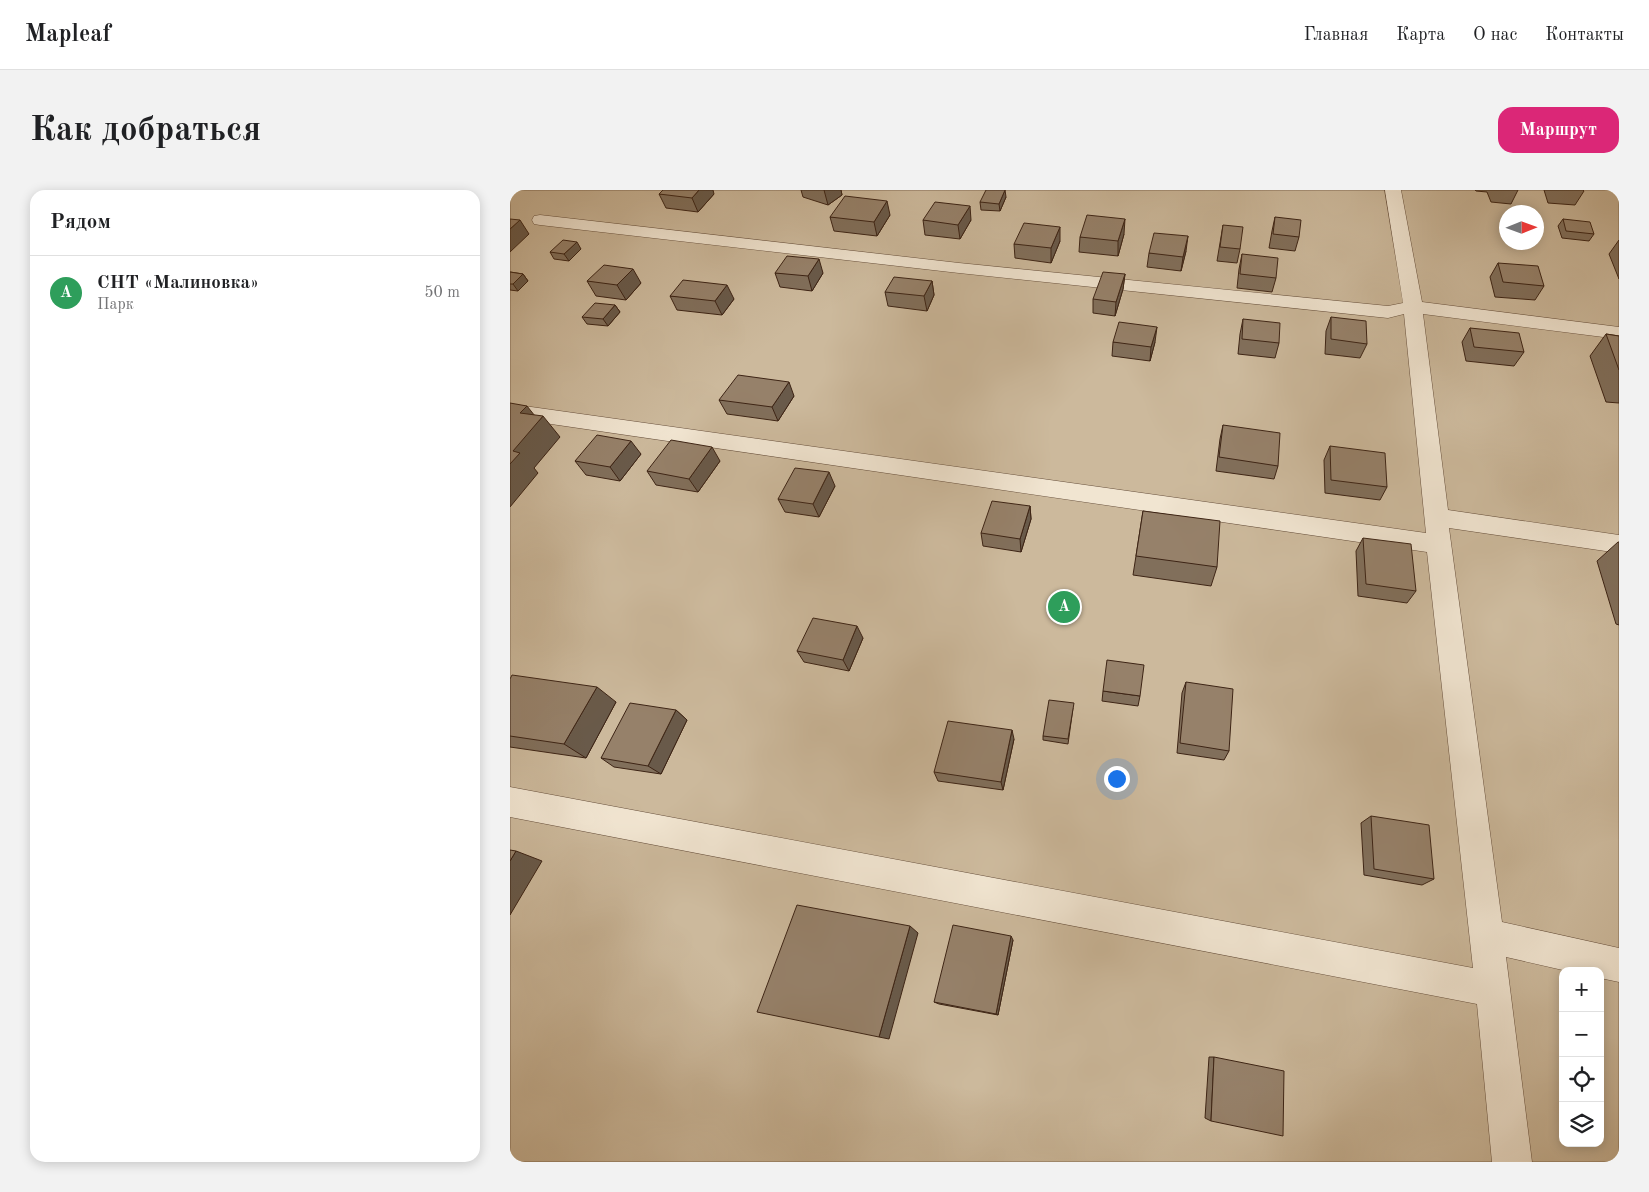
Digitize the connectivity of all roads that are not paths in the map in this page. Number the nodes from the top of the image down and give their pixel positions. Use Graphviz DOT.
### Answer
graph roads {
  1 [pos="1393,190"];
  2 [pos="540,220"];
  3 [pos="1413,307"];
  4 [pos="1619,333"];
  5 [pos="510,411"];
  6 [pos="1438,530"];
  7 [pos="1619,544"];
  8 [pos="510,802"];
  9 [pos="1487,936"];
  10 [pos="1619,965"];
  11 [pos="1492,989"];
  12 [pos="1512,1162"];
  1 -- 3 [label="street"];
  2 -- 3 [label="street"];
  3 -- 4 [label="street"];
  3 -- 6 [label="street"];
  5 -- 6 [label="street"];
  6 -- 7 [label="street"];
  6 -- 9 [label="street"];
  8 -- 11 [label="street"];
  9 -- 10 [label="street"];
  9 -- 11 [label="street"];
  11 -- 12 [label="street"];
}
